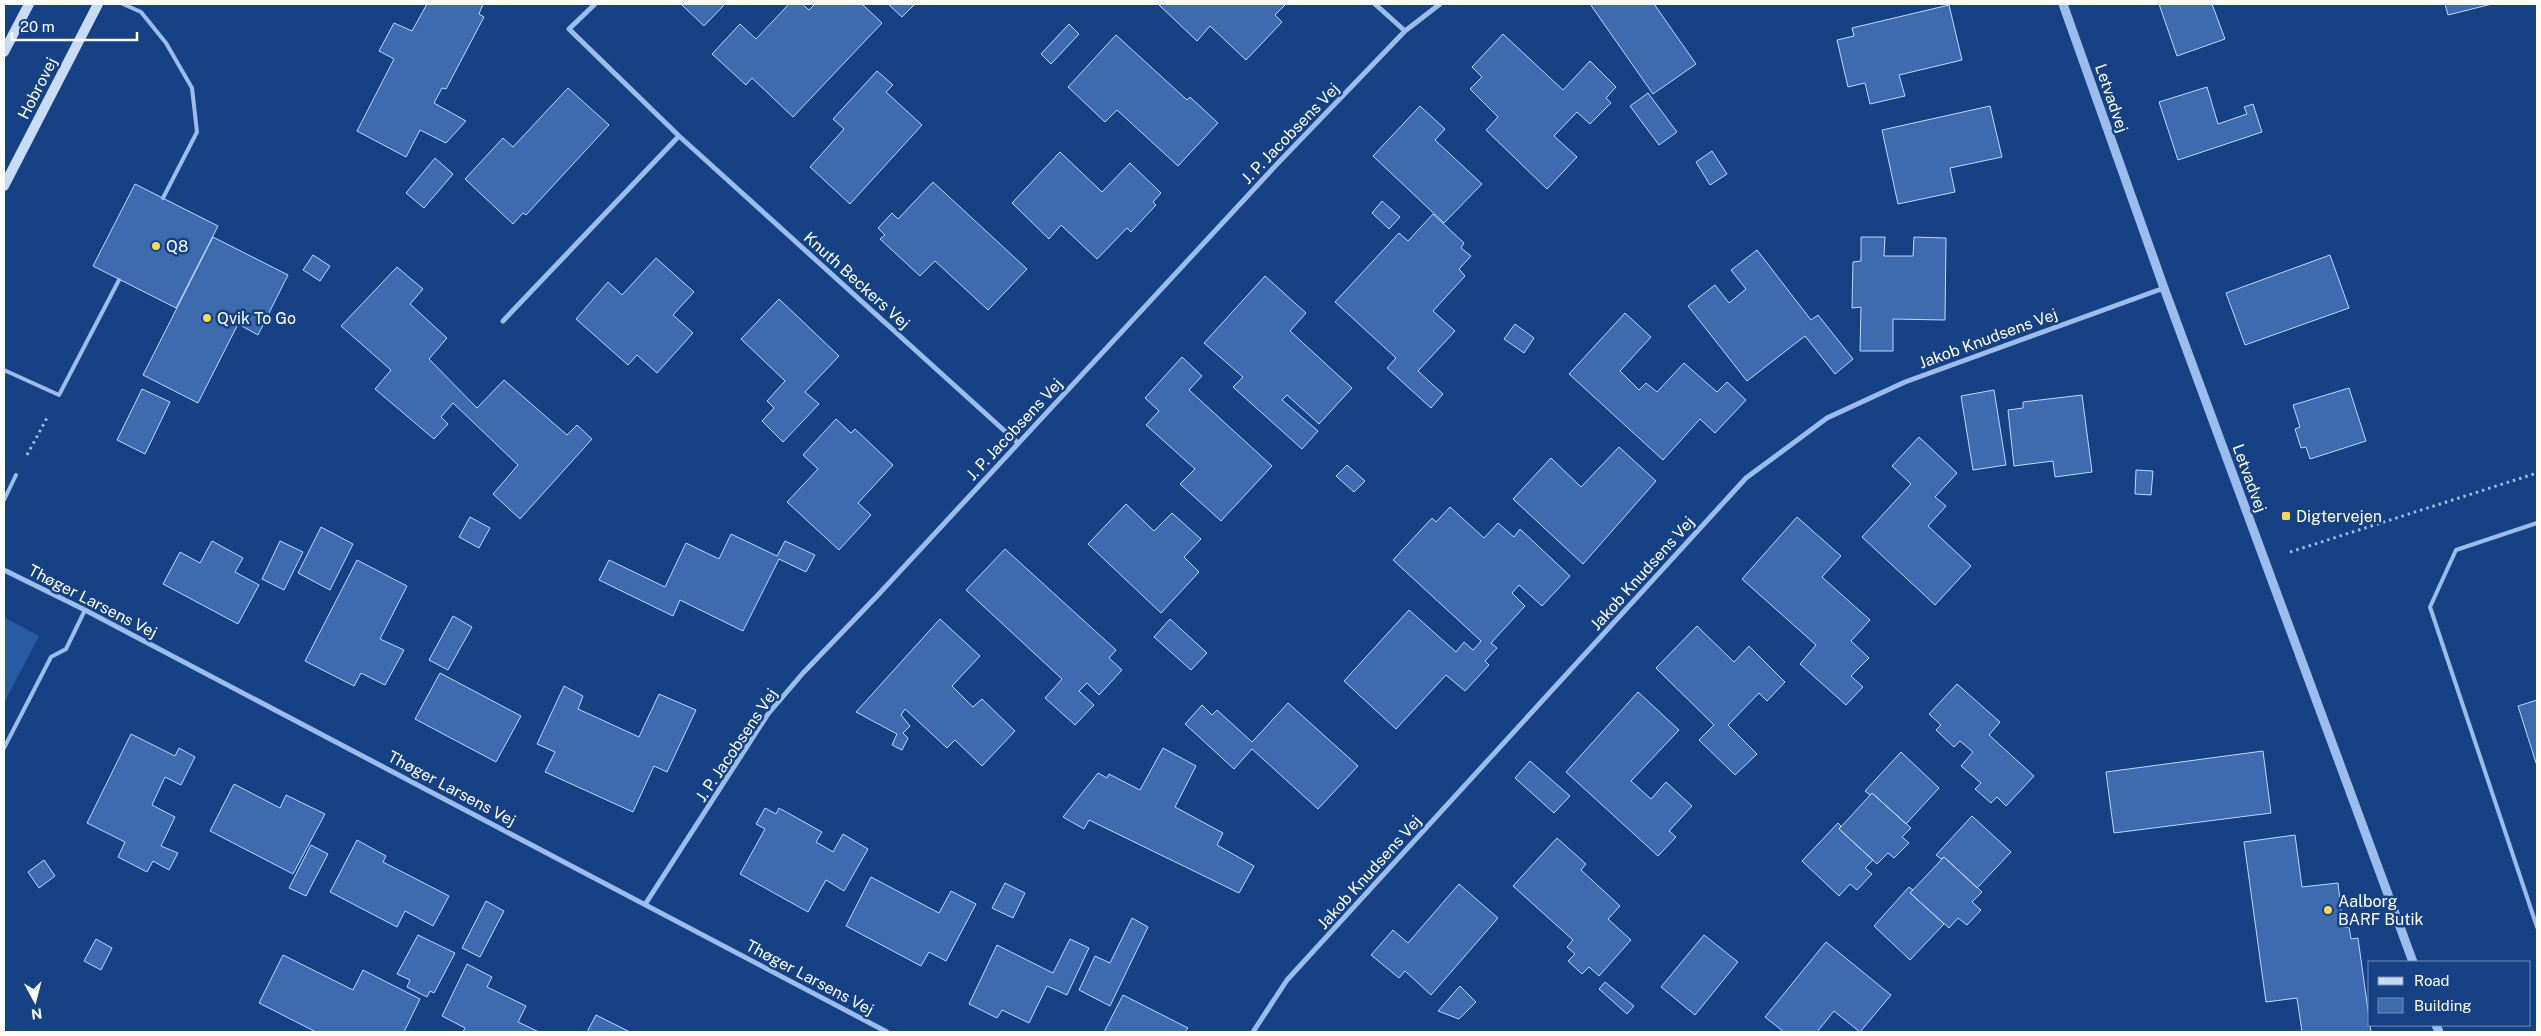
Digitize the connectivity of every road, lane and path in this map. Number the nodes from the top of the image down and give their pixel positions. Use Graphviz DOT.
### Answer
graph roads {
  1 [pos="29,4"];
  2 [pos="98,4"];
  3 [pos="123,4"];
  4 [pos="594,4"];
  5 [pos="1375,4"];
  6 [pos="1440,4"];
  7 [pos="2063,4"];
  8 [pos="1404,31"];
  9 [pos="4,52"];
  10 [pos="679,136"];
  11 [pos="4,186"];
  12 [pos="163,198"];
  13 [pos="119,280"];
  14 [pos="2164,288"];
  15 [pos="503,321"];
  16 [pos="4,370"];
  17 [pos="59,395"];
  18 [pos="1018,443"];
  19 [pos="2537,473"];
  20 [pos="16,475"];
  21 [pos="4,500"];
  22 [pos="2537,523"];
  23 [pos="2265,560"];
  24 [pos="4,570"];
  25 [pos="85,610"];
  26 [pos="4,748"];
  27 [pos="646,903"];
  28 [pos="2537,927"];
  29 [pos="2413,961"];
  30 [pos="887,1032"];
  31 [pos="1253,1032"];
  1 -- 9 [label="main road"];
  2 -- 11 [label="main road, Hobrovej"];
  3 -- 12 [label="lane"];
  4 -- 10 [label="street, Knuth Beckers Vej"];
  5 -- 8 [label="street"];
  6 -- 8 [label="street, J. P. Jacobsens Vej"];
  7 -- 14 [label="street, Letvadvej"];
  8 -- 18 [label="street, J. P. Jacobsens Vej"];
  10 -- 15 [label="street"];
  10 -- 18 [label="street, Knuth Beckers Vej"];
  13 -- 17 [label="lane"];
  14 -- 23 [label="street, Letvadvej"];
  14 -- 31 [label="street, Jakob Knudsens Vej"];
  16 -- 17 [label="lane"];
  17 -- 20 [label="path"];
  18 -- 27 [label="street, J. P. Jacobsens Vej"];
  19 -- 23 [label="path"];
  20 -- 21 [label="lane"];
  22 -- 28 [label="lane"];
  23 -- 29 [label="street, Letvadvej"];
  24 -- 25 [label="street, Thøger Larsens Vej"];
  25 -- 26 [label="lane"];
  25 -- 27 [label="street, Thøger Larsens Vej"];
  27 -- 30 [label="street, Thøger Larsens Vej"];
}
